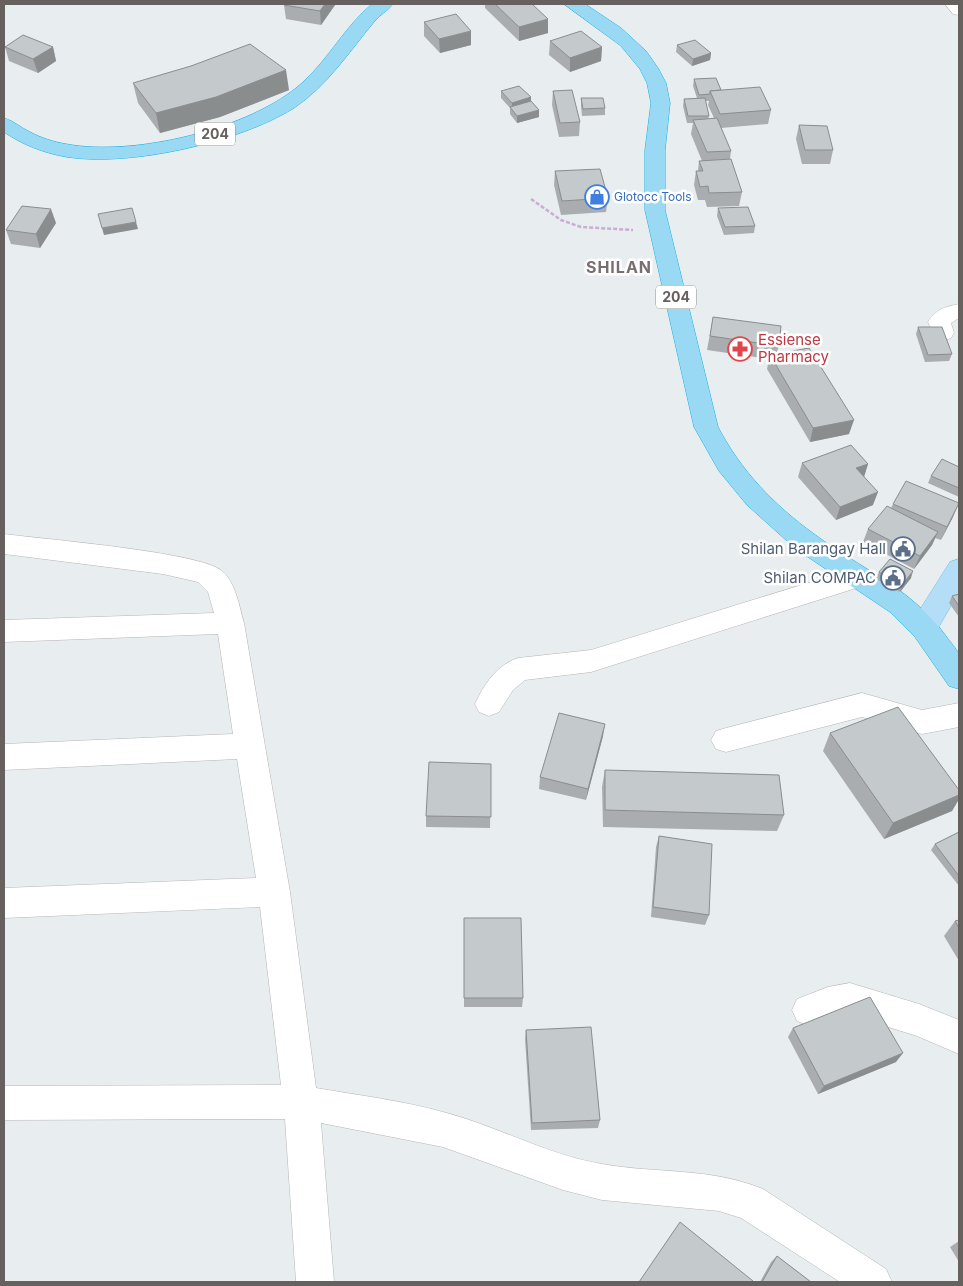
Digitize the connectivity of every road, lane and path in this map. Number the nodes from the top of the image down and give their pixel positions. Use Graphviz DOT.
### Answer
graph roads {
  1 [pos="384,4"];
  2 [pos="573,4"];
  3 [pos="954,4"];
  4 [pos="959,10"];
  5 [pos="4,124"];
  6 [pos="531,199"];
  7 [pos="661,232"];
  8 [pos="959,311"];
  9 [pos="943,333"];
  10 [pos="4,544"];
  11 [pos="959,569"];
  12 [pos="860,577"];
  13 [pos="230,623"];
  14 [pos="924,627"];
  15 [pos="4,631"];
  16 [pos="959,678"];
  17 [pos="489,704"];
  18 [pos="959,715"];
  19 [pos="726,740"];
  20 [pos="248,746"];
  21 [pos="4,757"];
  22 [pos="274,892"];
  23 [pos="4,903"];
  24 [pos="809,1010"];
  25 [pos="959,1037"];
  26 [pos="300,1102"];
  27 [pos="4,1103"];
  28 [pos="315,1282"];
  29 [pos="873,1282"];
  1 -- 5 [label="highway, 204"];
  2 -- 7 [label="highway, 204"];
  3 -- 4 [label="street"];
  6 -- 7 [label="path"];
  7 -- 12 [label="highway, 204"];
  8 -- 9 [label="street"];
  10 -- 13 [label="street"];
  11 -- 14 [label="main road"];
  12 -- 14 [label="highway, 204"];
  12 -- 17 [label="street"];
  13 -- 15 [label="street"];
  13 -- 20 [label="street"];
  14 -- 16 [label="highway, 204"];
  18 -- 19 [label="street"];
  20 -- 21 [label="street"];
  20 -- 22 [label="street"];
  22 -- 23 [label="street"];
  22 -- 26 [label="street"];
  24 -- 25 [label="street"];
  26 -- 27 [label="street"];
  26 -- 28 [label="street"];
  26 -- 29 [label="street"];
}
